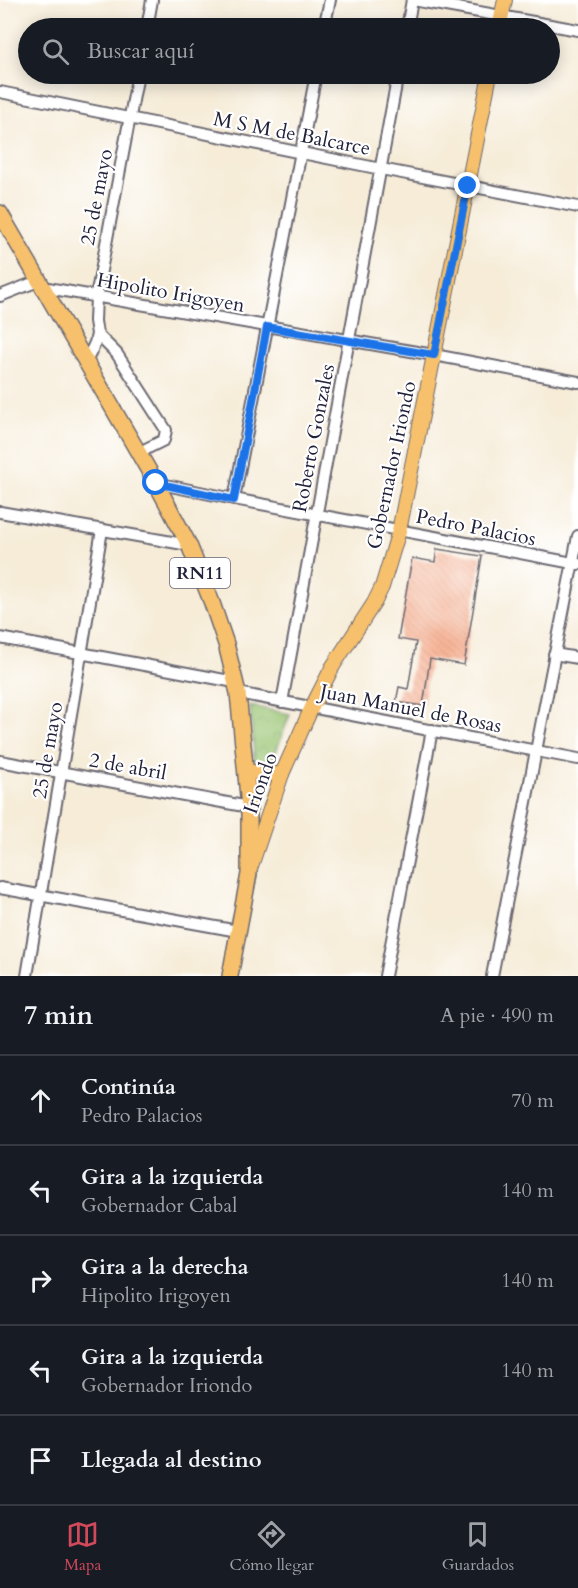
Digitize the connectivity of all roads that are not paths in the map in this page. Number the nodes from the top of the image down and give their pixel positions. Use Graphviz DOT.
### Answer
graph roads {
  1 [pos="152,0"];
  2 [pos="330,0"];
  3 [pos="412,0"];
  4 [pos="505,0"];
  5 [pos="149,18"];
  6 [pos="326,18"];
  7 [pos="409,18"];
  8 [pos="484,18"];
  9 [pos="501,18"];
  10 [pos="560,28"];
  11 [pos="578,30"];
  12 [pos="136,84"];
  13 [pos="314,84"];
  14 [pos="396,84"];
  15 [pos="488,84"];
  16 [pos="0,92"];
  17 [pos="130,118"];
  18 [pos="301,153"];
  19 [pos="381,169"];
  20 [pos="468,186"];
  21 [pos="578,207"];
  22 [pos="0,213"];
  23 [pos="40,284"];
  24 [pos="0,296"];
  25 [pos="96,297"];
  26 [pos="267,327"];
  27 [pos="97,334"];
  28 [pos="349,341"];
  29 [pos="434,355"];
  30 [pos="86,362"];
  31 [pos="578,382"];
  32 [pos="138,453"];
  33 [pos="156,483"];
  34 [pos="234,500"];
  35 [pos="0,512"];
  36 [pos="316,515"];
  37 [pos="102,530"];
  38 [pos="399,531"];
  39 [pos="578,536"];
  40 [pos="189,545"];
  41 [pos="575,563"];
  42 [pos="0,638"];
  43 [pos="81,653"];
  44 [pos="555,654"];
  45 [pos="578,658"];
  46 [pos="236,688"];
  47 [pos="282,702"];
  48 [pos="312,707"];
  49 [pos="432,730"];
  50 [pos="535,750"];
  51 [pos="578,759"];
  52 [pos="0,761"];
  53 [pos="246,771"];
  54 [pos="61,772"];
  55 [pos="282,774"];
  56 [pos="249,807"];
  57 [pos="249,874"];
  58 [pos="0,888"];
  59 [pos="40,895"];
  60 [pos="238,931"];
  61 [pos="27,976"];
  62 [pos="230,976"];
  63 [pos="385,976"];
  64 [pos="492,976"];
  1 -- 5 [label="street"];
  2 -- 6 [label="street"];
  3 -- 7 [label="street"];
  3 -- 8 [label="street"];
  4 -- 9 [label="main road"];
  10 -- 11 [label="street"];
  12 -- 17 [label="street, 25 de mayo"];
  13 -- 18 [label="street"];
  14 -- 19 [label="street, Roberto Gonzales"];
  15 -- 20 [label="main road, Gobernador Iriondo"];
  16 -- 17 [label="street, M S M de Balcarce"];
  17 -- 18 [label="street, M S M de Balcarce"];
  17 -- 25 [label="street, 25 de mayo"];
  18 -- 19 [label="street, M S M de Balcarce"];
  18 -- 26 [label="street"];
  19 -- 20 [label="street, M S M de Balcarce"];
  19 -- 28 [label="street, Roberto Gonzales"];
  20 -- 21 [label="street, M S M de Balcarce"];
  20 -- 29 [label="main road, Gobernador Iriondo"];
  22 -- 23 [label="highway, RN11"];
  23 -- 24 [label="street"];
  23 -- 25 [label="street, Hipolito Irigoyen"];
  23 -- 30 [label="highway, RN11"];
  25 -- 26 [label="street, Hipolito Irigoyen"];
  25 -- 27 [label="street, 25 de mayo"];
  26 -- 28 [label="street, Hipolito Irigoyen"];
  26 -- 34 [label="street"];
  27 -- 30 [label="street, 25 de mayo"];
  27 -- 32 [label="street"];
  28 -- 29 [label="street, Hipolito Irigoyen"];
  28 -- 36 [label="street, Roberto Gonzales"];
  29 -- 31 [label="street, Hipolito Irigoyen"];
  29 -- 38 [label="main road, Gobernador Iriondo"];
  30 -- 32 [label="highway, RN11"];
  32 -- 33 [label="highway, RN11"];
  33 -- 34 [label="street, Pedro Palacios"];
  33 -- 40 [label="highway, RN11"];
  34 -- 36 [label="street, Pedro Palacios"];
  35 -- 37 [label="street"];
  36 -- 38 [label="street, Pedro Palacios"];
  36 -- 47 [label="street, Roberto Gonzales"];
  37 -- 40 [label="street"];
  37 -- 43 [label="street, 25 de mayo"];
  38 -- 41 [label="street, Pedro Palacios"];
  38 -- 48 [label="main road, Gobernador Iriondo"];
  39 -- 41 [label="street"];
  40 -- 46 [label="highway, RN11"];
  41 -- 44 [label="street"];
  42 -- 43 [label="street, Juan Manuel de Rosas"];
  43 -- 46 [label="street, Juan Manuel de Rosas"];
  43 -- 54 [label="street, 25 de mayo"];
  44 -- 45 [label="street"];
  44 -- 50 [label="street"];
  46 -- 47 [label="street, Juan Manuel de Rosas"];
  46 -- 53 [label="highway, RN11"];
  47 -- 48 [label="street, Juan Manuel de Rosas"];
  48 -- 49 [label="street, Juan Manuel de Rosas"];
  48 -- 55 [label="main road, Iriondo"];
  49 -- 50 [label="street, Juan Manuel de Rosas"];
  49 -- 63 [label="street"];
  50 -- 51 [label="street, Juan Manuel de Rosas"];
  50 -- 64 [label="street"];
  52 -- 54 [label="street, 2 de abril"];
  53 -- 55 [label="main road"];
  53 -- 56 [label="highway, RN11"];
  54 -- 56 [label="street, 2 de abril"];
  54 -- 59 [label="street, 25 de mayo"];
  55 -- 57 [label="main road, Iriondo"];
  56 -- 57 [label="highway, RN11"];
  57 -- 60 [label="highway, RN11"];
  58 -- 59 [label="street"];
  59 -- 60 [label="street"];
  59 -- 61 [label="street, 25 de mayo"];
  60 -- 62 [label="highway, RN11"];
}
